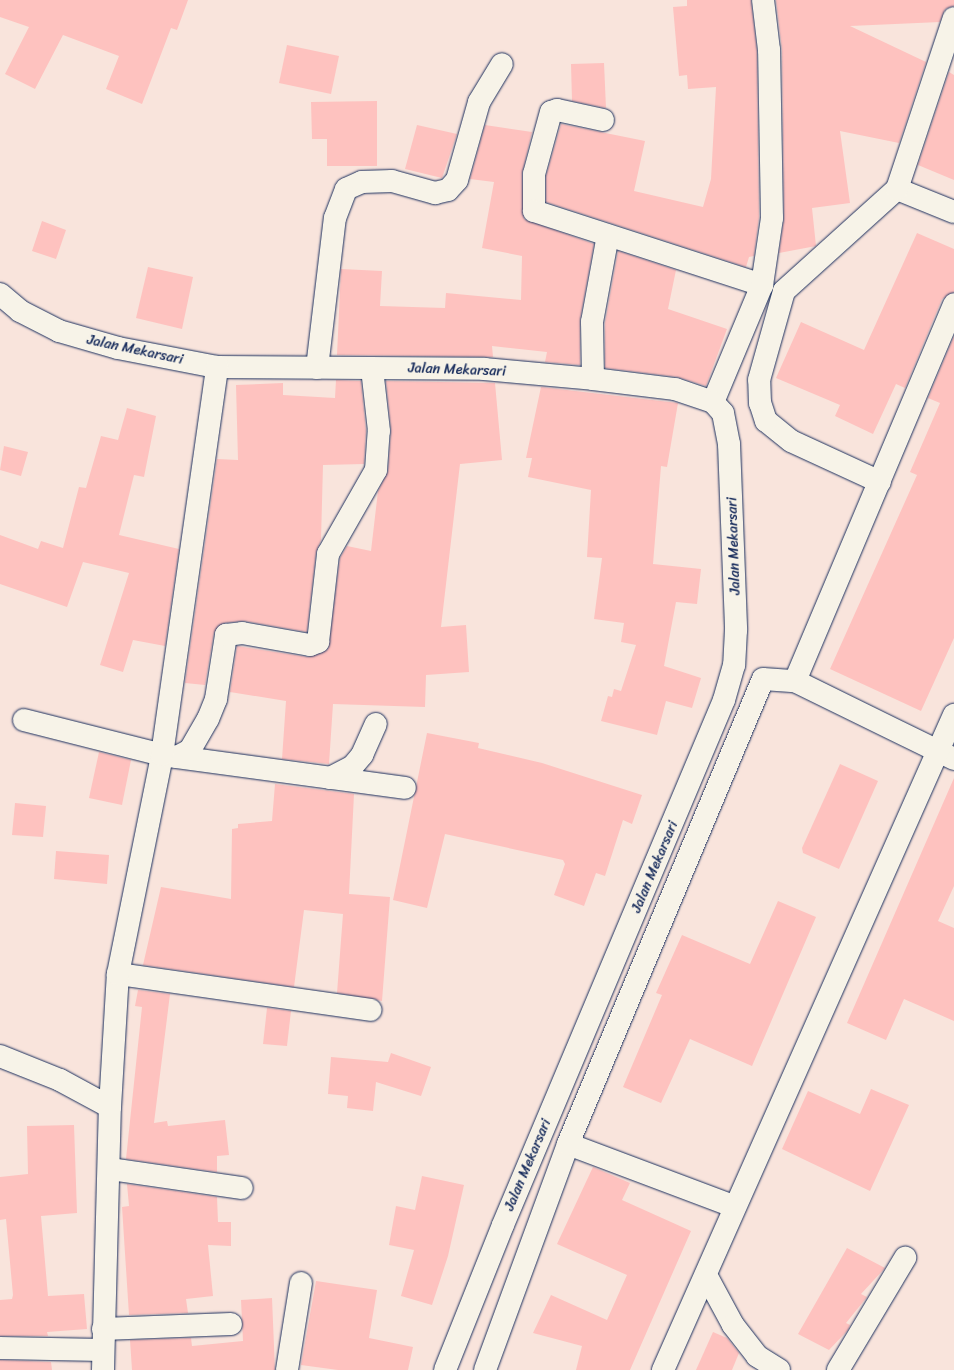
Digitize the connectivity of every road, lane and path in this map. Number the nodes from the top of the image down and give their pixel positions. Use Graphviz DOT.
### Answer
graph roads {
  1 [pos="763,0"];
  2 [pos="954,18"];
  3 [pos="948,61"];
  4 [pos="502,64"];
  5 [pos="603,120"];
  6 [pos="897,189"];
  7 [pos="954,212"];
  8 [pos="608,235"];
  9 [pos="762,285"];
  10 [pos="0,294"];
  11 [pos="954,304"];
  12 [pos="216,366"];
  13 [pos="317,368"];
  14 [pos="372,369"];
  15 [pos="593,379"];
  16 [pos="713,402"];
  17 [pos="880,482"];
  18 [pos="795,680"];
  19 [pos="954,715"];
  20 [pos="24,720"];
  21 [pos="376,724"];
  22 [pos="946,755"];
  23 [pos="170,756"];
  24 [pos="330,778"];
  25 [pos="405,788"];
  26 [pos="118,974"];
  27 [pos="370,1010"];
  28 [pos="0,1056"];
  29 [pos="110,1107"];
  30 [pos="568,1144"];
  31 [pos="110,1169"];
  32 [pos="242,1188"];
  33 [pos="733,1206"];
  34 [pos="905,1258"];
  35 [pos="706,1275"];
  36 [pos="300,1283"];
  37 [pos="231,1324"];
  38 [pos="0,1348"];
  39 [pos="102,1349"];
  40 [pos="287,1370"];
  41 [pos="446,1370"];
  42 [pos="484,1370"];
  43 [pos="663,1370"];
  44 [pos="779,1370"];
  45 [pos="838,1370"];
  1 -- 9 [label="street"];
  2 -- 3 [label="street"];
  3 -- 6 [label="street"];
  4 -- 13 [label="street"];
  5 -- 8 [label="street"];
  6 -- 7 [label="street"];
  6 -- 17 [label="street"];
  8 -- 9 [label="street"];
  8 -- 15 [label="street"];
  9 -- 16 [label="street"];
  10 -- 12 [label="street, Jalan Mekarsari"];
  11 -- 17 [label="street"];
  12 -- 13 [label="street, Jalan Mekarsari"];
  12 -- 23 [label="street"];
  13 -- 14 [label="street, Jalan Mekarsari"];
  14 -- 15 [label="street, Jalan Mekarsari"];
  14 -- 23 [label="street"];
  15 -- 16 [label="street, Jalan Mekarsari"];
  16 -- 41 [label="street, Jalan Mekarsari"];
  17 -- 18 [label="street"];
  18 -- 22 [label="street"];
  18 -- 30 [label="street"];
  19 -- 22 [label="street"];
  20 -- 23 [label="street"];
  21 -- 24 [label="street"];
  22 -- 33 [label="street"];
  23 -- 24 [label="street"];
  23 -- 26 [label="street"];
  24 -- 25 [label="street"];
  26 -- 27 [label="street"];
  26 -- 29 [label="street"];
  28 -- 29 [label="street"];
  29 -- 31 [label="street"];
  30 -- 33 [label="street"];
  30 -- 42 [label="street"];
  31 -- 32 [label="street"];
  31 -- 39 [label="street"];
  33 -- 35 [label="street"];
  34 -- 45 [label="street"];
  35 -- 43 [label="street"];
  35 -- 44 [label="street"];
  36 -- 40 [label="street"];
  37 -- 39 [label="street"];
  38 -- 39 [label="street"];
}
